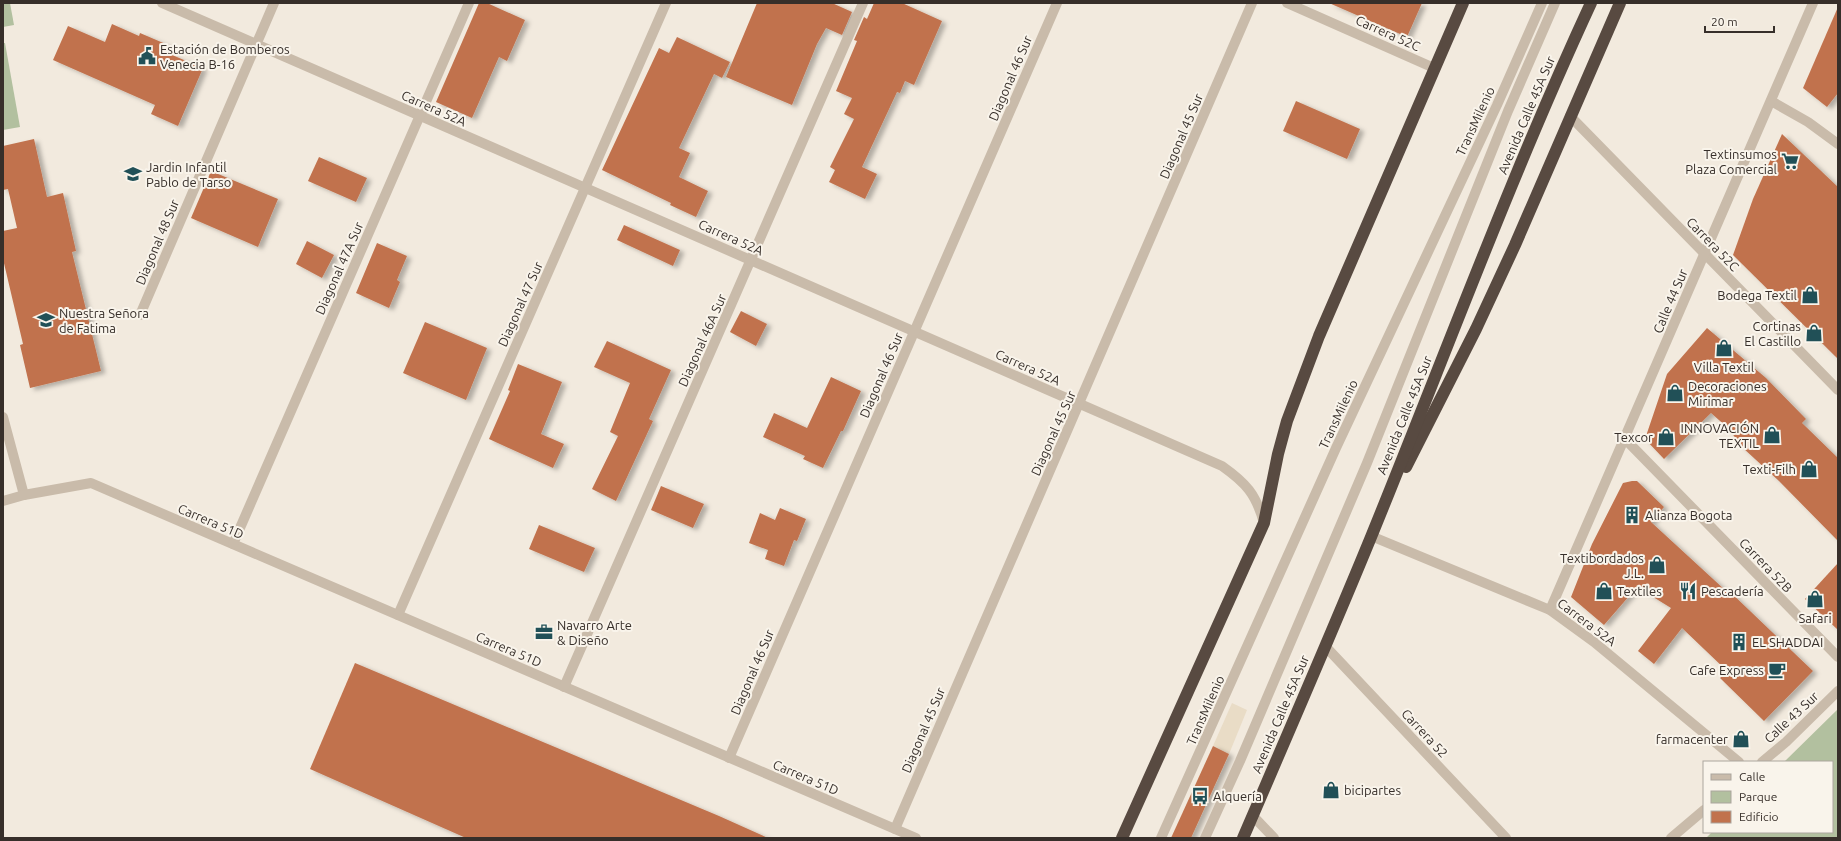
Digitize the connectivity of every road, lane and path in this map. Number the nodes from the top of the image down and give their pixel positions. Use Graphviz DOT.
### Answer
graph roads {
  1 [pos="162,3"];
  2 [pos="274,3"];
  3 [pos="469,3"];
  4 [pos="666,3"];
  5 [pos="863,3"];
  6 [pos="1057,3"];
  7 [pos="1252,3"];
  8 [pos="1287,3"];
  9 [pos="1463,3"];
  10 [pos="1542,3"];
  11 [pos="1556,3"];
  12 [pos="1591,3"];
  13 [pos="1620,3"];
  14 [pos="1813,3"];
  15 [pos="256,44"];
  16 [pos="1434,68"];
  17 [pos="1770,101"];
  18 [pos="420,116"];
  19 [pos="1570,116"];
  20 [pos="1838,144"];
  21 [pos="585,188"];
  22 [pos="1705,254"];
  23 [pos="751,260"];
  24 [pos="140,315"];
  25 [pos="914,332"];
  26 [pos="1838,390"];
  27 [pos="1080,404"];
  28 [pos="3,417"];
  29 [pos="1625,439"];
  30 [pos="24,495"];
  31 [pos="3,501"];
  32 [pos="1264,523"];
  33 [pos="1371,536"];
  34 [pos="233,544"];
  35 [pos="1550,610"];
  36 [pos="398,615"];
  37 [pos="1325,646"];
  38 [pos="1838,657"];
  39 [pos="564,687"];
  40 [pos="1838,692"];
  41 [pos="729,758"];
  42 [pos="1738,761"];
  43 [pos="1763,761"];
  44 [pos="1703,811"];
  45 [pos="1252,816"];
  46 [pos="895,829"];
  47 [pos="916,838"];
  48 [pos="1122,838"];
  49 [pos="1161,838"];
  50 [pos="1205,838"];
  51 [pos="1243,838"];
  52 [pos="1274,838"];
  53 [pos="1506,838"];
  54 [pos="1671,838"];
  1 -- 15 [label="street, Carrera 52A"];
  2 -- 15 [label="street, Diagonal 48 Sur"];
  3 -- 18 [label="street, Diagonal 47A Sur"];
  4 -- 21 [label="street, Diagonal 47 Sur"];
  5 -- 23 [label="street, Diagonal 46A Sur"];
  6 -- 25 [label="street, Diagonal 46 Sur"];
  7 -- 27 [label="street, Diagonal 45 Sur"];
  8 -- 16 [label="street, Carrera 52C"];
  9 -- 16 [label="highway"];
  10 -- 49 [label="street, TransMilenio"];
  11 -- 50 [label="street, TransMilenio"];
  12 -- 33 [label="highway, Avenida Calle 45A Sur"];
  13 -- 19 [label="highway"];
  14 -- 17 [label="street, Calle 44 Sur"];
  15 -- 18 [label="street, Carrera 52A"];
  15 -- 24 [label="street, Diagonal 48 Sur"];
  16 -- 32 [label="highway"];
  17 -- 20 [label="street"];
  17 -- 22 [label="street, Calle 44 Sur"];
  18 -- 21 [label="street, Carrera 52A"];
  18 -- 34 [label="street, Diagonal 47A Sur"];
  19 -- 22 [label="street, Carrera 52C"];
  19 -- 33 [label="highway"];
  21 -- 23 [label="street, Carrera 52A"];
  21 -- 36 [label="street, Diagonal 47 Sur"];
  22 -- 26 [label="street, Carrera 52C"];
  22 -- 29 [label="street, Calle 44 Sur"];
  23 -- 25 [label="street, Carrera 52A"];
  23 -- 39 [label="street, Diagonal 46A Sur"];
  25 -- 27 [label="street, Carrera 52A"];
  25 -- 41 [label="street, Diagonal 46 Sur"];
  27 -- 32 [label="street, Carrera 52A"];
  27 -- 46 [label="street, Diagonal 45 Sur"];
  28 -- 30 [label="street"];
  29 -- 35 [label="street, Calle 44 Sur"];
  29 -- 38 [label="street, Carrera 52B"];
  30 -- 31 [label="street"];
  30 -- 34 [label="street, Carrera 51D"];
  32 -- 48 [label="highway"];
  33 -- 35 [label="street, Carrera 52A"];
  33 -- 37 [label="highway, Avenida Calle 45A Sur"];
  34 -- 36 [label="street, Carrera 51D"];
  35 -- 42 [label="street, Carrera 52A"];
  36 -- 39 [label="street, Carrera 51D"];
  37 -- 45 [label="highway, Avenida Calle 45A Sur"];
  37 -- 53 [label="street, Carrera 52"];
  39 -- 41 [label="street, Carrera 51D"];
  40 -- 43 [label="street, Calle 43 Sur"];
  41 -- 46 [label="street, Carrera 51D"];
  44 -- 54 [label="street"];
  45 -- 51 [label="highway, Avenida Calle 45A Sur"];
  45 -- 52 [label="street"];
  46 -- 47 [label="street, Carrera 51D"];
}
